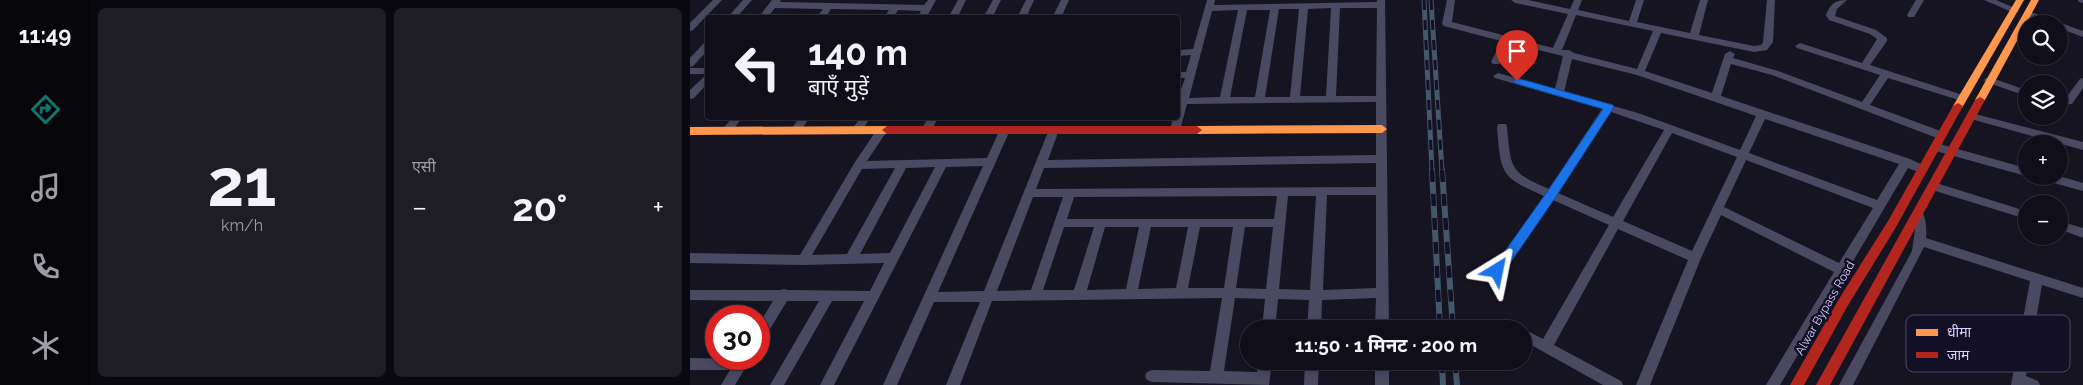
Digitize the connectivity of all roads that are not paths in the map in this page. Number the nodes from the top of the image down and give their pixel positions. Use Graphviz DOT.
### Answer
graph roads {
  1 [pos="718,0"];
  2 [pos="748,0"];
  3 [pos="962,0"];
  4 [pos="997,0"];
  5 [pos="1030,0"];
  6 [pos="1065,0"];
  7 [pos="1451,0"];
  8 [pos="1517,0"];
  9 [pos="1578,0"];
  10 [pos="1640,0"];
  11 [pos="1704,0"];
  12 [pos="1771,0"];
  13 [pos="1843,0"];
  14 [pos="1920,0"];
  15 [pos="1988,0"];
  16 [pos="2035,0"];
  17 [pos="775,2"];
  18 [pos="1381,2"];
  19 [pos="930,4"];
  20 [pos="1210,4"];
  21 [pos="2018,5"];
  22 [pos="829,6"];
  23 [pos="1304,6"];
  24 [pos="1336,6"];
  25 [pos="896,7"];
  26 [pos="1275,7"];
  27 [pos="1244,8"];
  28 [pos="1572,13"];
  29 [pos="2028,14"];
  30 [pos="734,15"];
  31 [pos="764,15"];
  32 [pos="822,15"];
  33 [pos="890,15"];
  34 [pos="923,15"];
  35 [pos="954,15"];
  36 [pos="989,15"];
  37 [pos="1022,15"];
  38 [pos="1058,15"];
  39 [pos="2031,15"];
  40 [pos="1911,16"];
  41 [pos="1632,24"];
  42 [pos="690,28"];
  43 [pos="2068,28"];
  44 [pos="1658,29"];
  45 [pos="2083,34"];
  46 [pos="1694,36"];
  47 [pos="1507,38"];
  48 [pos="1734,46"];
  49 [pos="1800,46"];
  50 [pos="705,47"];
  51 [pos="1557,50"];
  52 [pos="1197,52"];
  53 [pos="1180,53"];
  54 [pos="1569,53"];
  55 [pos="1728,60"];
  56 [pos="1496,62"];
  57 [pos="690,64"];
  58 [pos="1864,66"];
  59 [pos="690,71"];
  60 [pos="705,71"];
  61 [pos="1640,72"];
  62 [pos="1886,74"];
  63 [pos="1190,75"];
  64 [pos="1180,76"];
  65 [pos="1498,76"];
  66 [pos="705,79"];
  67 [pos="1989,80"];
  68 [pos="2083,81"];
  69 [pos="2018,89"];
  70 [pos="1559,93"];
  71 [pos="690,96"];
  72 [pos="1382,98"];
  73 [pos="1715,98"];
  74 [pos="1962,98"];
  75 [pos="1331,99"];
  76 [pos="1224,100"];
  77 [pos="1259,100"];
  78 [pos="1294,100"];
  79 [pos="1180,101"];
  80 [pos="2068,102"];
  81 [pos="1864,106"];
  82 [pos="1609,107"];
  83 [pos="1762,114"];
  84 [pos="1971,116"];
  85 [pos="735,120"];
  86 [pos="803,120"];
  87 [pos="864,120"];
  88 [pos="932,120"];
  89 [pos="1177,120"];
  90 [pos="1502,127"];
  91 [pos="1670,128"];
  92 [pos="1382,129"];
  93 [pos="926,130"];
  94 [pos="1005,130"];
  95 [pos="1054,130"];
  96 [pos="1175,130"];
  97 [pos="690,131"];
  98 [pos="726,131"];
  99 [pos="795,131"];
  100 [pos="856,131"];
  101 [pos="882,131"];
  102 [pos="1942,136"];
  103 [pos="2083,146"];
  104 [pos="1936,147"];
  105 [pos="1952,151"];
  106 [pos="1743,156"];
  107 [pos="1382,159"];
  108 [pos="991,162"];
  109 [pos="1906,162"];
  110 [pos="943,163"];
  111 [pos="903,164"];
  112 [pos="1041,164"];
  113 [pos="859,165"];
  114 [pos="1923,170"];
  115 [pos="2018,170"];
  116 [pos="2068,183"];
  117 [pos="1933,186"];
  118 [pos="2083,187"];
  119 [pos="1322,191"];
  120 [pos="1382,191"];
  121 [pos="1283,192"];
  122 [pos="1030,193"];
  123 [pos="1070,193"];
  124 [pos="1551,195"];
  125 [pos="1880,206"];
  126 [pos="1718,209"];
  127 [pos="2018,213"];
  128 [pos="1918,214"];
  129 [pos="1280,222"];
  130 [pos="1060,223"];
  131 [pos="1101,223"];
  132 [pos="1146,223"];
  133 [pos="1195,223"];
  134 [pos="1240,223"];
  135 [pos="1616,224"];
  136 [pos="2068,228"];
  137 [pos="2083,232"];
  138 [pos="1919,242"];
  139 [pos="690,258"];
  140 [pos="894,258"];
  141 [pos="1695,258"];
  142 [pos="851,259"];
  143 [pos="803,260"];
  144 [pos="1841,270"];
  145 [pos="1497,271"];
  146 [pos="2037,279"];
  147 [pos="1181,293"];
  148 [pos="1229,293"];
  149 [pos="2083,293"];
  150 [pos="784,294"];
  151 [pos="1130,294"];
  152 [pos="1272,294"];
  153 [pos="1382,294"];
  154 [pos="690,295"];
  155 [pos="830,295"];
  156 [pos="1079,295"];
  157 [pos="1316,295"];
  158 [pos="874,296"];
  159 [pos="990,296"];
  160 [pos="1034,296"];
  161 [pos="930,297"];
  162 [pos="2031,315"];
  163 [pos="770,316"];
  164 [pos="1269,320"];
  165 [pos="1315,320"];
  166 [pos="1382,320"];
  167 [pos="1532,341"];
  168 [pos="1545,348"];
  169 [pos="705,363"];
  170 [pos="690,364"];
  171 [pos="737,370"];
  172 [pos="1312,370"];
  173 [pos="1382,370"];
  174 [pos="1152,376"];
  175 [pos="1216,377"];
  176 [pos="1262,382"];
  177 [pos="2019,382"];
  178 [pos="728,385"];
  179 [pos="777,385"];
  180 [pos="827,385"];
  181 [pos="890,385"];
  182 [pos="953,385"];
  183 [pos="1311,385"];
  184 [pos="1382,385"];
  185 [pos="1616,385"];
  186 [pos="1643,385"];
  187 [pos="1773,385"];
  188 [pos="1797,385"];
  189 [pos="1823,385"];
  190 [pos="1846,385"];
  191 [pos="2033,385"];
  1 -- 42 [label="street"];
  2 -- 30 [label="street"];
  3 -- 35 [label="street"];
  4 -- 36 [label="street"];
  5 -- 37 [label="street"];
  6 -- 38 [label="street"];
  7 -- 47 [label="street"];
  8 -- 28 [label="street"];
  9 -- 28 [label="street"];
  10 -- 41 [label="street"];
  11 -- 46 [label="street"];
  12 -- 48 [label="street"];
  13 -- 58 [label="street"];
  14 -- 40 [label="street"];
  15 -- 21 [label="street"];
  16 -- 29 [label="main road"];
  17 -- 22 [label="street"];
  17 -- 31 [label="street"];
  18 -- 24 [label="street"];
  18 -- 72 [label="street"];
  19 -- 25 [label="street"];
  19 -- 34 [label="street"];
  20 -- 27 [label="street"];
  20 -- 52 [label="street"];
  21 -- 74 [label="main road, Alwar Bypass Road"];
  22 -- 25 [label="street"];
  22 -- 32 [label="street"];
  23 -- 24 [label="street"];
  23 -- 26 [label="street"];
  23 -- 78 [label="street"];
  24 -- 75 [label="street"];
  25 -- 33 [label="street"];
  26 -- 27 [label="street"];
  26 -- 77 [label="street"];
  27 -- 76 [label="street"];
  28 -- 41 [label="street"];
  28 -- 51 [label="street"];
  29 -- 39 [label="street"];
  29 -- 67 [label="main road"];
  41 -- 44 [label="street"];
  43 -- 45 [label="street"];
  44 -- 46 [label="street"];
  44 -- 61 [label="street"];
  46 -- 48 [label="street"];
  47 -- 51 [label="street"];
  47 -- 56 [label="street"];
  48 -- 55 [label="street"];
  49 -- 58 [label="street"];
  50 -- 57 [label="street"];
  51 -- 54 [label="street"];
  52 -- 53 [label="street"];
  52 -- 63 [label="street"];
  54 -- 61 [label="street"];
  54 -- 70 [label="street"];
  55 -- 73 [label="street"];
  55 -- 81 [label="street"];
  58 -- 62 [label="street"];
  59 -- 60 [label="street"];
  61 -- 73 [label="street"];
  62 -- 74 [label="street"];
  62 -- 81 [label="street"];
  63 -- 64 [label="street"];
  63 -- 79 [label="street"];
  65 -- 70 [label="street"];
  66 -- 71 [label="street"];
  67 -- 69 [label="street"];
  67 -- 84 [label="main road"];
  68 -- 80 [label="street"];
  70 -- 82 [label="street"];
  72 -- 75 [label="street"];
  72 -- 92 [label="street"];
  73 -- 83 [label="street"];
  74 -- 102 [label="main road, Alwar Bypass Road"];
  75 -- 78 [label="street"];
  76 -- 77 [label="street"];
  76 -- 79 [label="street"];
  77 -- 78 [label="street"];
  81 -- 102 [label="street"];
  82 -- 91 [label="street"];
  82 -- 124 [label="street"];
  83 -- 106 [label="street"];
  83 -- 109 [label="street"];
  84 -- 103 [label="street"];
  84 -- 105 [label="main road"];
  85 -- 98 [label="street"];
  86 -- 99 [label="street"];
  87 -- 100 [label="street"];
  88 -- 93 [label="street"];
  89 -- 96 [label="street"];
  90 -- 124 [label="street"];
  91 -- 106 [label="street"];
  91 -- 135 [label="street"];
  92 -- 96 [label="main road"];
  92 -- 107 [label="street"];
  93 -- 94 [label="main road"];
  93 -- 101 [label="main road"];
  94 -- 95 [label="main road"];
  94 -- 108 [label="street"];
  95 -- 96 [label="main road"];
  95 -- 112 [label="street"];
  97 -- 98 [label="main road"];
  98 -- 99 [label="main road"];
  99 -- 100 [label="main road"];
  100 -- 101 [label="main road"];
  101 -- 113 [label="street"];
  102 -- 104 [label="main road, Alwar Bypass Road"];
  104 -- 105 [label="street"];
  104 -- 114 [label="main road, Alwar Bypass Road"];
  105 -- 115 [label="street"];
  105 -- 117 [label="main road"];
  106 -- 125 [label="street"];
  106 -- 126 [label="street"];
  107 -- 112 [label="street"];
  107 -- 120 [label="street"];
  108 -- 110 [label="street"];
  108 -- 161 [label="street"];
  109 -- 114 [label="street"];
  109 -- 125 [label="street"];
  110 -- 111 [label="street"];
  110 -- 140 [label="street"];
  111 -- 113 [label="street"];
  111 -- 142 [label="street"];
  112 -- 122 [label="street"];
  113 -- 143 [label="street"];
  114 -- 188 [label="main road, Alwar Bypass Road"];
  116 -- 118 [label="street"];
  117 -- 127 [label="street"];
  117 -- 128 [label="main road"];
  119 -- 120 [label="street"];
  119 -- 121 [label="street"];
  119 -- 157 [label="street"];
  120 -- 153 [label="street"];
  121 -- 123 [label="street"];
  121 -- 129 [label="street"];
  122 -- 123 [label="street"];
  122 -- 159 [label="street"];
  123 -- 130 [label="street"];
  124 -- 135 [label="street"];
  124 -- 145 [label="street"];
  125 -- 144 [label="street"];
  126 -- 141 [label="street"];
  126 -- 144 [label="street"];
  128 -- 138 [label="street"];
  128 -- 189 [label="main road"];
  129 -- 134 [label="street"];
  129 -- 152 [label="street"];
  130 -- 131 [label="street"];
  130 -- 160 [label="street"];
  131 -- 132 [label="street"];
  131 -- 156 [label="street"];
  132 -- 133 [label="street"];
  132 -- 151 [label="street"];
  133 -- 134 [label="street"];
  133 -- 147 [label="street"];
  134 -- 148 [label="street"];
  135 -- 141 [label="street"];
  135 -- 168 [label="street"];
  136 -- 137 [label="street"];
  138 -- 146 [label="street"];
  138 -- 190 [label="street"];
  139 -- 143 [label="street"];
  140 -- 142 [label="street"];
  140 -- 158 [label="street"];
  141 -- 186 [label="street"];
  142 -- 143 [label="street"];
  144 -- 187 [label="street"];
  146 -- 149 [label="street"];
  146 -- 162 [label="street"];
  147 -- 148 [label="street"];
  147 -- 151 [label="street"];
  148 -- 152 [label="street"];
  148 -- 175 [label="street"];
  150 -- 154 [label="street"];
  150 -- 155 [label="street"];
  150 -- 163 [label="street"];
  151 -- 156 [label="street"];
  152 -- 157 [label="street"];
  152 -- 164 [label="street"];
  153 -- 157 [label="street"];
  153 -- 166 [label="street"];
  155 -- 158 [label="street"];
  155 -- 179 [label="street"];
  156 -- 160 [label="street"];
  157 -- 165 [label="street"];
  158 -- 180 [label="street"];
  159 -- 160 [label="street"];
  159 -- 161 [label="street"];
  159 -- 182 [label="street"];
  161 -- 181 [label="street"];
  167 -- 168 [label="street"];
  168 -- 185 [label="street"];
  169 -- 170 [label="street"];
  171 -- 178 [label="street"];
  172 -- 183 [label="street"];
  173 -- 184 [label="street"];
  174 -- 175 [label="street"];
  175 -- 176 [label="street"];
  177 -- 191 [label="street"];
}
